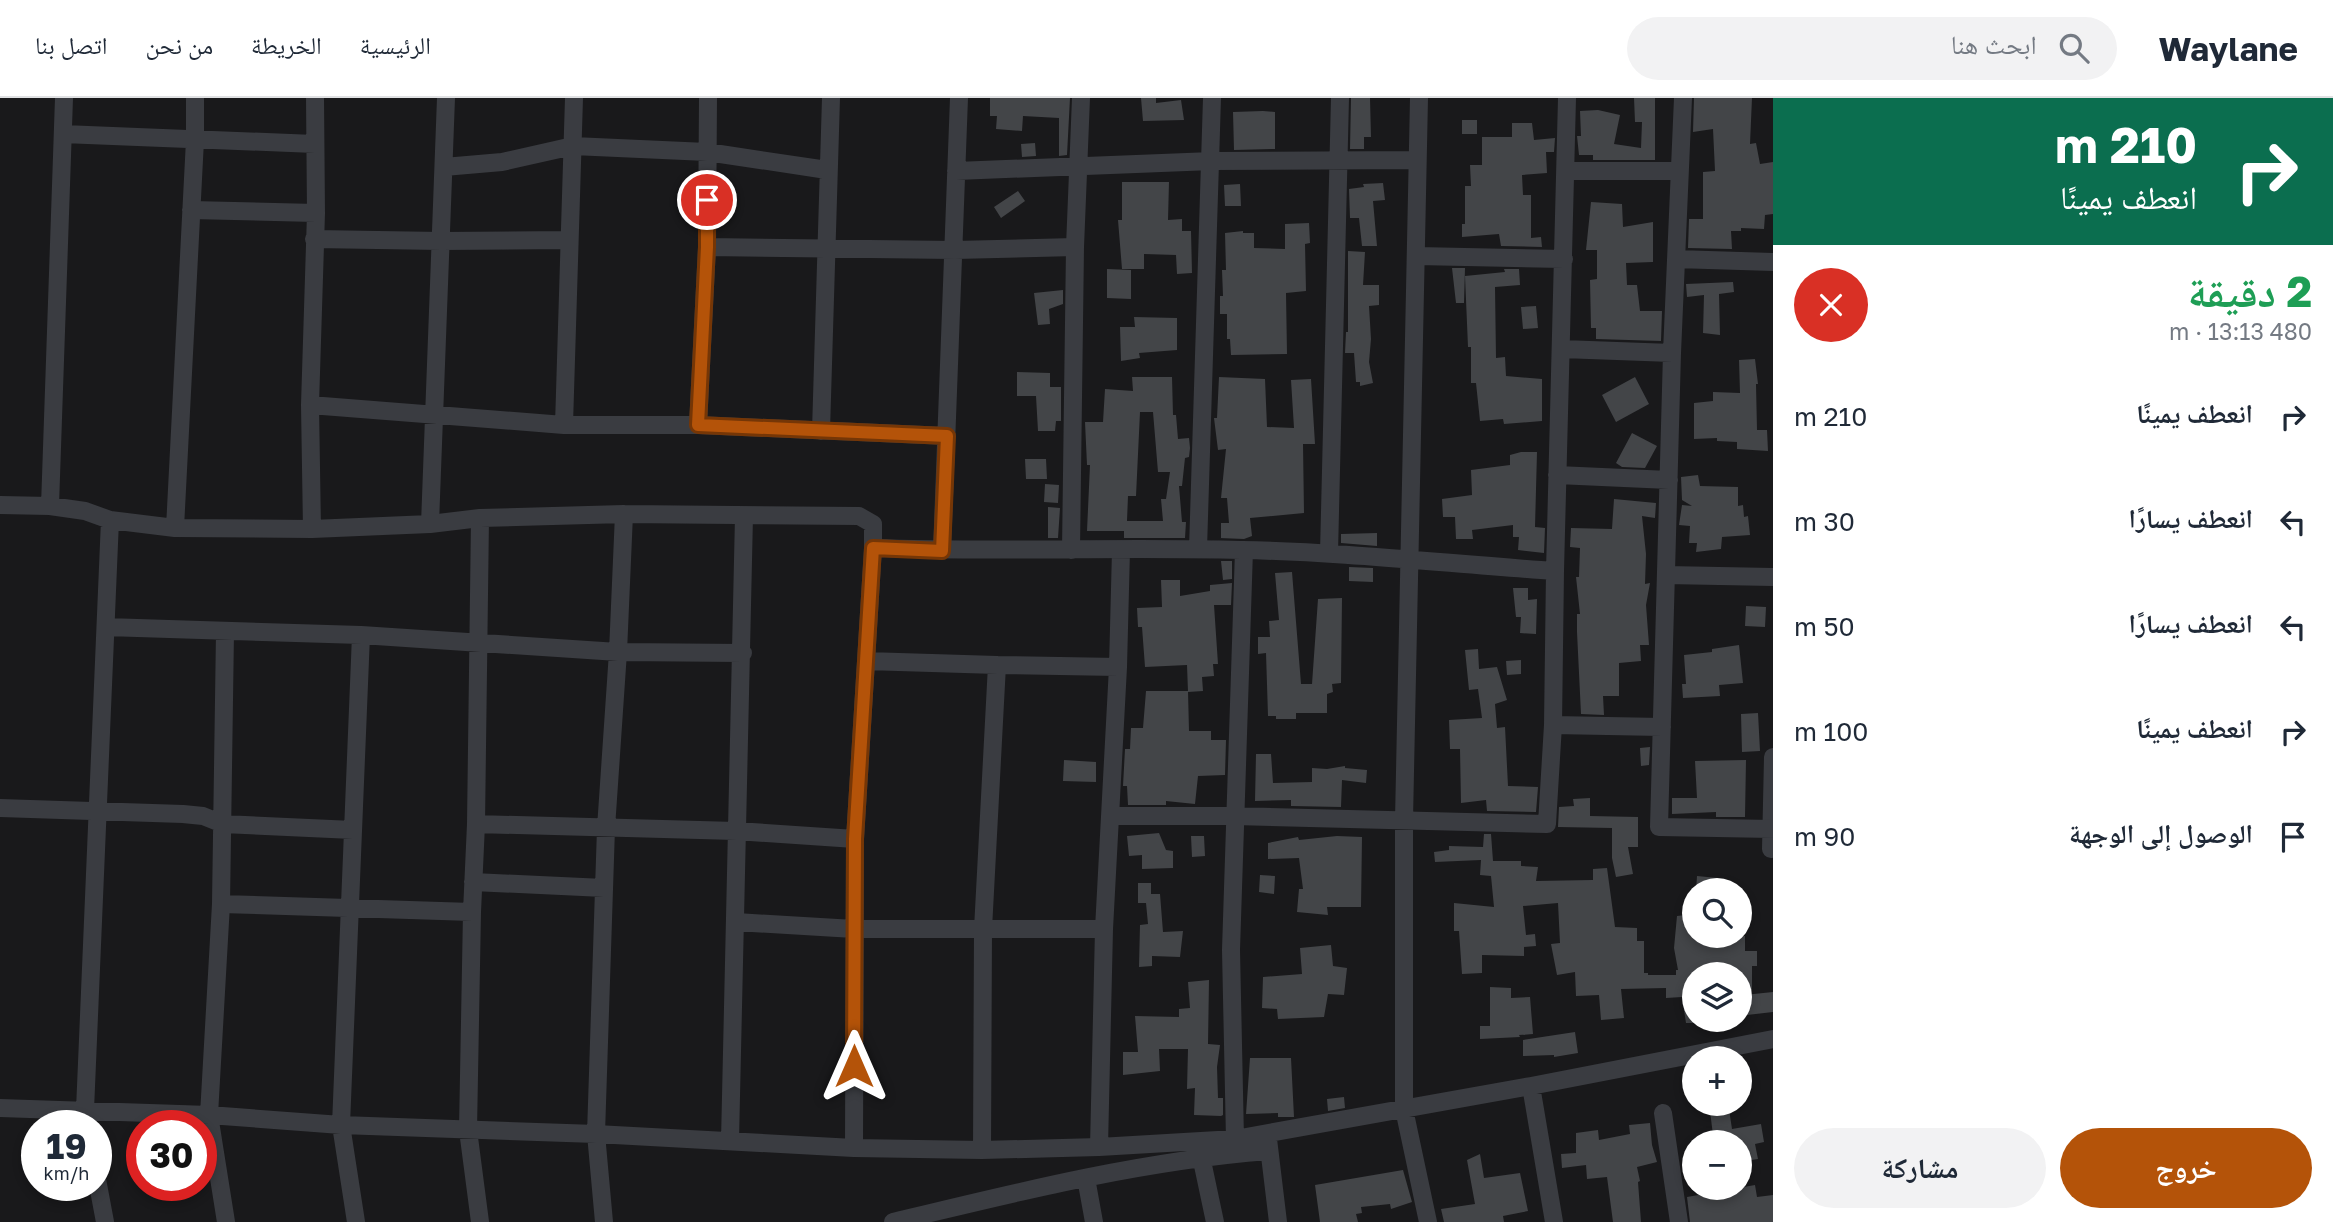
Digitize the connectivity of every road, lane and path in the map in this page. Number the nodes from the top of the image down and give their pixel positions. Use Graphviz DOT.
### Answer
graph roads {
  1 [pos="64,98"];
  2 [pos="195,98"];
  3 [pos="315,98"];
  4 [pos="446,98"];
  5 [pos="574,98"];
  6 [pos="708,98"];
  7 [pos="831,98"];
  8 [pos="959,98"];
  9 [pos="1081,98"];
  10 [pos="1212,98"];
  11 [pos="1340,98"];
  12 [pos="1419,98"];
  13 [pos="1567,98"];
  14 [pos="1683,98"];
  15 [pos="63,134"];
  16 [pos="195,141"];
  17 [pos="315,144"];
  18 [pos="573,146"];
  19 [pos="707,152"];
  20 [pos="1339,159"];
  21 [pos="1417,160"];
  22 [pos="1212,161"];
  23 [pos="1079,165"];
  24 [pos="444,167"];
  25 [pos="827,170"];
  26 [pos="956,171"];
  27 [pos="1566,171"];
  28 [pos="1678,172"];
  29 [pos="191,211"];
  30 [pos="316,213"];
  31 [pos="314,239"];
  32 [pos="569,240"];
  33 [pos="441,241"];
  34 [pos="707,247"];
  35 [pos="1075,247"];
  36 [pos="827,248"];
  37 [pos="954,250"];
  38 [pos="1417,256"];
  39 [pos="1564,259"];
  40 [pos="1676,259"];
  41 [pos="1773,262"];
  42 [pos="1562,349"];
  43 [pos="1672,353"];
  44 [pos="310,405"];
  45 [pos="433,414"];
  46 [pos="564,425"];
  47 [pos="698,425"];
  48 [pos="821,431"];
  49 [pos="947,436"];
  50 [pos="1557,475"];
  51 [pos="1669,480"];
  52 [pos="0,505"];
  53 [pos="50,506"];
  54 [pos="624,514"];
  55 [pos="744,516"];
  56 [pos="480,519"];
  57 [pos="110,520"];
  58 [pos="430,524"];
  59 [pos="175,528"];
  60 [pos="312,529"];
  61 [pos="873,548"];
  62 [pos="1198,549"];
  63 [pos="1071,550"];
  64 [pos="1121,550"];
  65 [pos="1244,550"];
  66 [pos="942,551"];
  67 [pos="1329,554"];
  68 [pos="1409,561"];
  69 [pos="1555,571"];
  70 [pos="1666,575"];
  71 [pos="1773,577"];
  72 [pos="106,627"];
  73 [pos="225,632"];
  74 [pos="361,635"];
  75 [pos="478,643"];
  76 [pos="618,652"];
  77 [pos="743,653"];
  78 [pos="866,661"];
  79 [pos="997,666"];
  80 [pos="1118,667"];
  81 [pos="1553,725"];
  82 [pos="1662,727"];
  83 [pos="1773,757"];
  84 [pos="0,808"];
  85 [pos="97,812"];
  86 [pos="1110,816"];
  87 [pos="1235,816"];
  88 [pos="1404,820"];
  89 [pos="223,824"];
  90 [pos="476,824"];
  91 [pos="606,828"];
  92 [pos="1772,829"];
  93 [pos="353,830"];
  94 [pos="736,831"];
  95 [pos="855,839"];
  96 [pos="1771,849"];
  97 [pos="473,882"];
  98 [pos="604,888"];
  99 [pos="221,904"];
  100 [pos="349,909"];
  101 [pos="472,912"];
  102 [pos="736,922"];
  103 [pos="854,929"];
  104 [pos="983,929"];
  105 [pos="1104,929"];
  106 [pos="1773,1039"];
  107 [pos="1531,1086"];
  108 [pos="0,1108"];
  109 [pos="1404,1109"];
  110 [pos="21,1110"];
  111 [pos="86,1110"];
  112 [pos="209,1110"];
  113 [pos="1663,1113"];
  114 [pos="217,1116"];
  115 [pos="341,1125"];
  116 [pos="468,1130"];
  117 [pos="596,1134"];
  118 [pos="1235,1139"];
  119 [pos="730,1141"];
  120 [pos="1268,1142"];
  121 [pos="1099,1147"];
  122 [pos="854,1148"];
  123 [pos="982,1150"];
  124 [pos="1201,1156"];
  125 [pos="217,1165"];
  126 [pos="1086,1178"];
  127 [pos="101,1201"];
  128 [pos="967,1204"];
  129 [pos="105,1222"];
  130 [pos="226,1222"];
  131 [pos="356,1222"];
  132 [pos="480,1222"];
  133 [pos="604,1222"];
  134 [pos="893,1222"];
  135 [pos="971,1222"];
  136 [pos="1094,1222"];
  137 [pos="1215,1222"];
  138 [pos="1278,1222"];
  139 [pos="1428,1222"];
  140 [pos="1554,1222"];
  141 [pos="1679,1222"];
  1 -- 15 [label="street"];
  2 -- 16 [label="street"];
  3 -- 17 [label="street"];
  4 -- 24 [label="street"];
  5 -- 18 [label="street"];
  6 -- 19 [label="street"];
  7 -- 25 [label="street"];
  8 -- 26 [label="street"];
  9 -- 23 [label="street"];
  10 -- 22 [label="street"];
  11 -- 20 [label="street"];
  12 -- 21 [label="street"];
  13 -- 27 [label="street"];
  14 -- 28 [label="street"];
  15 -- 16 [label="street"];
  15 -- 53 [label="street"];
  16 -- 17 [label="street"];
  16 -- 29 [label="street"];
  17 -- 30 [label="street"];
  18 -- 19 [label="street"];
  18 -- 24 [label="street"];
  18 -- 32 [label="street"];
  19 -- 25 [label="street"];
  19 -- 34 [label="street"];
  20 -- 21 [label="street"];
  20 -- 22 [label="street"];
  20 -- 67 [label="street"];
  21 -- 38 [label="street"];
  22 -- 23 [label="street"];
  22 -- 62 [label="street"];
  23 -- 26 [label="street"];
  23 -- 35 [label="street"];
  24 -- 33 [label="street"];
  25 -- 36 [label="street"];
  26 -- 37 [label="street"];
  27 -- 28 [label="street"];
  27 -- 39 [label="street"];
  28 -- 40 [label="street"];
  29 -- 30 [label="street"];
  29 -- 59 [label="street"];
  30 -- 31 [label="street"];
  31 -- 33 [label="street"];
  31 -- 44 [label="street"];
  32 -- 33 [label="street"];
  32 -- 46 [label="street"];
  33 -- 45 [label="street"];
  34 -- 36 [label="street"];
  34 -- 47 [label="street"];
  35 -- 37 [label="street"];
  35 -- 63 [label="street"];
  36 -- 37 [label="street"];
  36 -- 48 [label="street"];
  37 -- 49 [label="street"];
  38 -- 39 [label="street"];
  38 -- 68 [label="street"];
  39 -- 42 [label="street"];
  40 -- 41 [label="street"];
  40 -- 43 [label="street"];
  42 -- 43 [label="street"];
  42 -- 50 [label="street"];
  43 -- 51 [label="street"];
  44 -- 45 [label="street"];
  44 -- 60 [label="street"];
  45 -- 46 [label="street"];
  45 -- 58 [label="street"];
  46 -- 47 [label="street"];
  47 -- 48 [label="street"];
  48 -- 49 [label="street"];
  49 -- 66 [label="street"];
  50 -- 51 [label="street"];
  50 -- 69 [label="street"];
  51 -- 70 [label="street"];
  52 -- 53 [label="street"];
  53 -- 57 [label="street"];
  54 -- 55 [label="street"];
  54 -- 56 [label="street"];
  54 -- 76 [label="street"];
  55 -- 61 [label="street"];
  55 -- 77 [label="street"];
  56 -- 58 [label="street"];
  56 -- 75 [label="street"];
  57 -- 59 [label="street"];
  57 -- 72 [label="street"];
  58 -- 60 [label="street"];
  59 -- 60 [label="street"];
  61 -- 66 [label="street"];
  61 -- 78 [label="street"];
  62 -- 64 [label="street"];
  62 -- 65 [label="street"];
  63 -- 64 [label="street"];
  63 -- 66 [label="street"];
  64 -- 80 [label="street"];
  65 -- 67 [label="street"];
  65 -- 87 [label="street"];
  67 -- 68 [label="street"];
  68 -- 69 [label="street"];
  68 -- 88 [label="street"];
  69 -- 81 [label="street"];
  70 -- 71 [label="street"];
  70 -- 82 [label="street"];
  72 -- 73 [label="street"];
  72 -- 85 [label="street"];
  73 -- 74 [label="street"];
  73 -- 89 [label="street"];
  74 -- 75 [label="street"];
  74 -- 93 [label="street"];
  75 -- 76 [label="street"];
  75 -- 90 [label="street"];
  76 -- 77 [label="street"];
  76 -- 91 [label="street"];
  77 -- 94 [label="street"];
  78 -- 79 [label="street"];
  78 -- 95 [label="street"];
  79 -- 80 [label="street"];
  79 -- 104 [label="street"];
  80 -- 86 [label="street"];
  81 -- 82 [label="street"];
  81 -- 88 [label="street"];
  82 -- 92 [label="street"];
  83 -- 92 [label="street"];
  84 -- 85 [label="street"];
  85 -- 89 [label="street"];
  85 -- 111 [label="street"];
  86 -- 87 [label="street"];
  86 -- 105 [label="street"];
  87 -- 88 [label="street"];
  87 -- 118 [label="street"];
  88 -- 109 [label="street"];
  89 -- 93 [label="street"];
  89 -- 99 [label="street"];
  90 -- 91 [label="street"];
  90 -- 97 [label="street"];
  91 -- 94 [label="street"];
  91 -- 98 [label="street"];
  92 -- 96 [label="street"];
  93 -- 100 [label="street"];
  94 -- 95 [label="street"];
  94 -- 102 [label="street"];
  95 -- 103 [label="street"];
  97 -- 98 [label="street"];
  97 -- 101 [label="street"];
  98 -- 117 [label="street"];
  99 -- 100 [label="street"];
  99 -- 112 [label="street"];
  100 -- 101 [label="street"];
  100 -- 115 [label="street"];
  101 -- 116 [label="street"];
  102 -- 103 [label="street"];
  102 -- 119 [label="street"];
  103 -- 104 [label="street"];
  103 -- 122 [label="street"];
  104 -- 105 [label="street"];
  104 -- 123 [label="street"];
  105 -- 121 [label="street"];
  106 -- 107 [label="street"];
  107 -- 109 [label="street"];
  107 -- 140 [label="street"];
  108 -- 110 [label="street"];
  109 -- 120 [label="street"];
  109 -- 139 [label="street"];
  113 -- 141 [label="street"];
  114 -- 115 [label="street"];
  115 -- 116 [label="street"];
  115 -- 131 [label="street"];
  116 -- 117 [label="street"];
  116 -- 132 [label="street"];
  117 -- 119 [label="street"];
  117 -- 133 [label="street"];
  118 -- 120 [label="street"];
  118 -- 121 [label="street"];
  119 -- 122 [label="street"];
  120 -- 124 [label="street"];
  120 -- 138 [label="street"];
  121 -- 123 [label="street"];
  122 -- 123 [label="street"];
  124 -- 126 [label="street"];
  124 -- 137 [label="street"];
  125 -- 130 [label="street"];
  126 -- 128 [label="street"];
  126 -- 136 [label="street"];
  127 -- 129 [label="street"];
  128 -- 134 [label="street"];
  128 -- 135 [label="street"];
}
